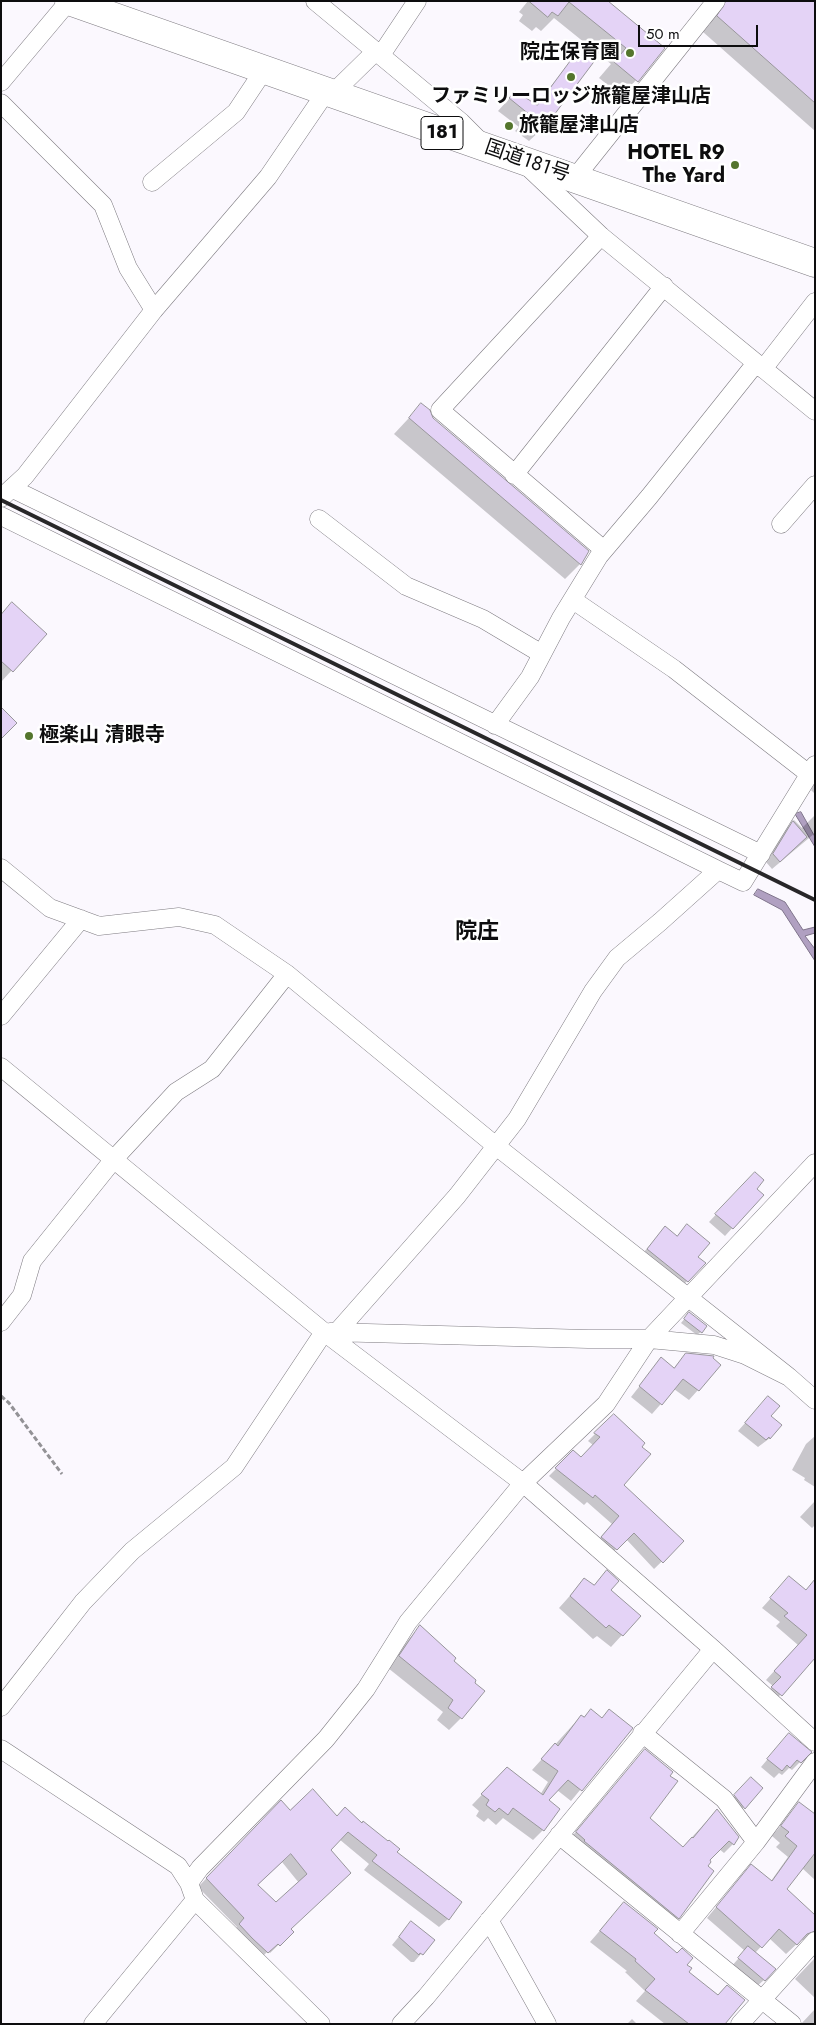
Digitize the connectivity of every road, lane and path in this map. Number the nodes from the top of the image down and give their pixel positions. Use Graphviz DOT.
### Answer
graph roads {
  1 [pos="69,1"];
  2 [pos="315,1"];
  3 [pos="416,1"];
  4 [pos="716,1"];
  5 [pos="379,53"];
  6 [pos="264,70"];
  7 [pos="1,82"];
  8 [pos="329,93"];
  9 [pos="1,103"];
  10 [pos="489,149"];
  11 [pos="522,162"];
  12 [pos="574,179"];
  13 [pos="152,182"];
  14 [pos="601,236"];
  15 [pos="815,264"];
  16 [pos="664,286"];
  17 [pos="815,302"];
  18 [pos="154,310"];
  19 [pos="759,366"];
  20 [pos="815,411"];
  21 [pos="514,475"];
  22 [pos="815,485"];
  23 [pos="7,494"];
  24 [pos="1,516"];
  25 [pos="319,519"];
  26 [pos="781,524"];
  27 [pos="604,550"];
  28 [pos="573,600"];
  29 [pos="542,654"];
  30 [pos="495,725"];
  31 [pos="812,770"];
  32 [pos="761,854"];
  33 [pos="1,868"];
  34 [pos="718,870"];
  35 [pos="80,919"];
  36 [pos="287,974"];
  37 [pos="1,1016"];
  38 [pos="1,1068"];
  39 [pos="496,1146"];
  40 [pos="114,1159"];
  41 [pos="815,1163"];
  42 [pos="686,1297"];
  43 [pos="1,1322"];
  44 [pos="330,1332"];
  45 [pos="650,1338"];
  46 [pos="789,1378"];
  47 [pos="1,1396"];
  48 [pos="815,1400"];
  49 [pos="62,1474"];
  50 [pos="523,1483"];
  51 [pos="713,1648"];
  52 [pos="1,1707"];
  53 [pos="642,1733"];
  54 [pos="815,1742"];
  55 [pos="1,1750"];
  56 [pos="815,1762"];
  57 [pos="559,1835"];
  58 [pos="756,1842"];
  59 [pos="189,1883"];
  60 [pos="196,1900"];
  61 [pos="489,1920"];
  62 [pos="680,1934"];
  63 [pos="815,1942"];
  64 [pos="761,2001"];
  65 [pos="93,2024"];
  66 [pos="321,2024"];
  67 [pos="401,2024"];
  68 [pos="548,2024"];
  69 [pos="740,2024"];
  70 [pos="792,2024"];
  1 -- 6 [label="highway, 国道181号 / 181"];
  1 -- 7 [label="street"];
  2 -- 5 [label="street"];
  3 -- 5 [label="street"];
  4 -- 12 [label="street"];
  5 -- 8 [label="street"];
  5 -- 10 [label="street"];
  6 -- 8 [label="highway, 国道181号 / 181"];
  6 -- 13 [label="street"];
  8 -- 10 [label="highway, 国道181号 / 181"];
  8 -- 18 [label="street"];
  9 -- 18 [label="street"];
  10 -- 11 [label="highway, 国道181号 / 181"];
  11 -- 12 [label="highway, 国道181号 / 181"];
  11 -- 14 [label="street"];
  12 -- 15 [label="highway, 国道181号 / 181"];
  14 -- 16 [label="street"];
  14 -- 21 [label="street"];
  16 -- 19 [label="street"];
  16 -- 21 [label="street"];
  17 -- 19 [label="street"];
  18 -- 23 [label="street"];
  19 -- 20 [label="street"];
  19 -- 27 [label="street"];
  21 -- 27 [label="street"];
  22 -- 26 [label="street"];
  23 -- 30 [label="street"];
  24 -- 34 [label="street"];
  25 -- 29 [label="street"];
  27 -- 28 [label="street"];
  28 -- 29 [label="street"];
  28 -- 31 [label="street"];
  29 -- 30 [label="street"];
  30 -- 32 [label="street"];
  31 -- 32 [label="street"];
  32 -- 34 [label="street"];
  33 -- 35 [label="street"];
  34 -- 39 [label="street"];
  35 -- 36 [label="street"];
  35 -- 37 [label="street"];
  36 -- 39 [label="street"];
  36 -- 40 [label="street"];
  38 -- 40 [label="street"];
  39 -- 42 [label="street"];
  39 -- 44 [label="street"];
  40 -- 43 [label="street"];
  40 -- 44 [label="street"];
  41 -- 42 [label="street"];
  42 -- 45 [label="street"];
  42 -- 46 [label="street"];
  44 -- 45 [label="street"];
  44 -- 50 [label="street"];
  44 -- 52 [label="street"];
  45 -- 46 [label="street"];
  45 -- 50 [label="street"];
  46 -- 48 [label="street"];
  47 -- 49 [label="path"];
  50 -- 51 [label="street"];
  50 -- 59 [label="street"];
  51 -- 53 [label="street"];
  51 -- 54 [label="street"];
  53 -- 57 [label="street"];
  53 -- 58 [label="street"];
  55 -- 59 [label="street"];
  56 -- 58 [label="street"];
  57 -- 61 [label="street"];
  57 -- 62 [label="street"];
  58 -- 62 [label="street"];
  59 -- 60 [label="street"];
  60 -- 65 [label="street"];
  60 -- 66 [label="street"];
  61 -- 67 [label="street"];
  61 -- 68 [label="street"];
  62 -- 64 [label="street"];
  63 -- 64 [label="street"];
  64 -- 69 [label="street"];
  64 -- 70 [label="street"];
}
